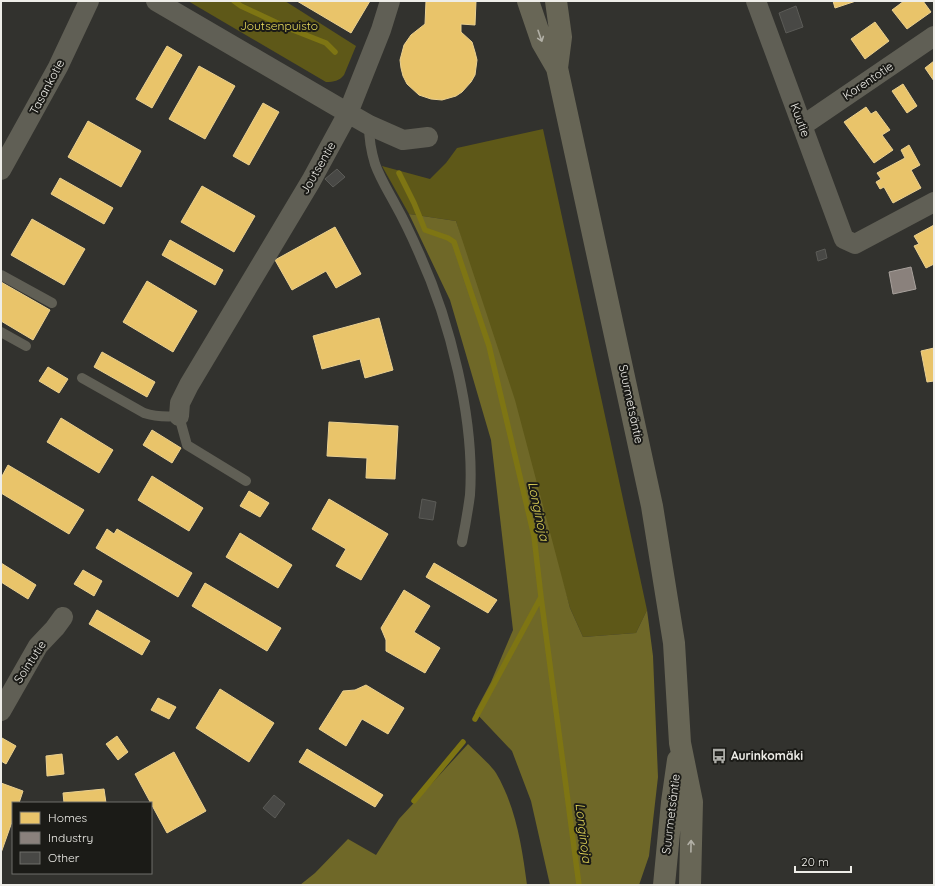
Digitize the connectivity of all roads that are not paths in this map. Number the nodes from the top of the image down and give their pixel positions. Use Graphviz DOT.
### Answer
graph roads {
  1 [pos="89,1"];
  2 [pos="156,1"];
  3 [pos="390,1"];
  4 [pos="528,1"];
  5 [pos="556,1"];
  6 [pos="756,1"];
  7 [pos="934,36"];
  8 [pos="557,68"];
  9 [pos="348,113"];
  10 [pos="368,125"];
  11 [pos="802,126"];
  12 [pos="428,137"];
  13 [pos="1,170"];
  14 [pos="934,202"];
  15 [pos="1,275"];
  16 [pos="52,303"];
  17 [pos="1,332"];
  18 [pos="26,346"];
  19 [pos="82,378"];
  20 [pos="179,416"];
  21 [pos="246,482"];
  22 [pos="462,542"];
  23 [pos="63,617"];
  24 [pos="1,711"];
  25 [pos="680,743"];
  26 [pos="664,885"];
  27 [pos="690,885"];
  1 -- 13 [label="street, Tasankotie"];
  2 -- 9 [label="street"];
  3 -- 9 [label="street, Joutsentie"];
  4 -- 8 [label="main road, Suurmetsäntie, one-way"];
  5 -- 8 [label="main road, Suurmetsäntie"];
  6 -- 11 [label="street, Kuutie"];
  7 -- 11 [label="street, Korentotie"];
  8 -- 25 [label="main road, Suurmetsäntie"];
  9 -- 10 [label="street"];
  9 -- 20 [label="street, Joutsentie"];
  10 -- 12 [label="street"];
  10 -- 22 [label="lane"];
  11 -- 14 [label="street, Kuutie"];
  15 -- 16 [label="lane"];
  17 -- 18 [label="lane"];
  19 -- 20 [label="lane"];
  20 -- 21 [label="lane"];
  23 -- 24 [label="street, Sointutie"];
  25 -- 26 [label="main road, Suurmetsäntie"];
  27 -- 25 [label="main road, Suurmetsäntie, one-way"];
}
